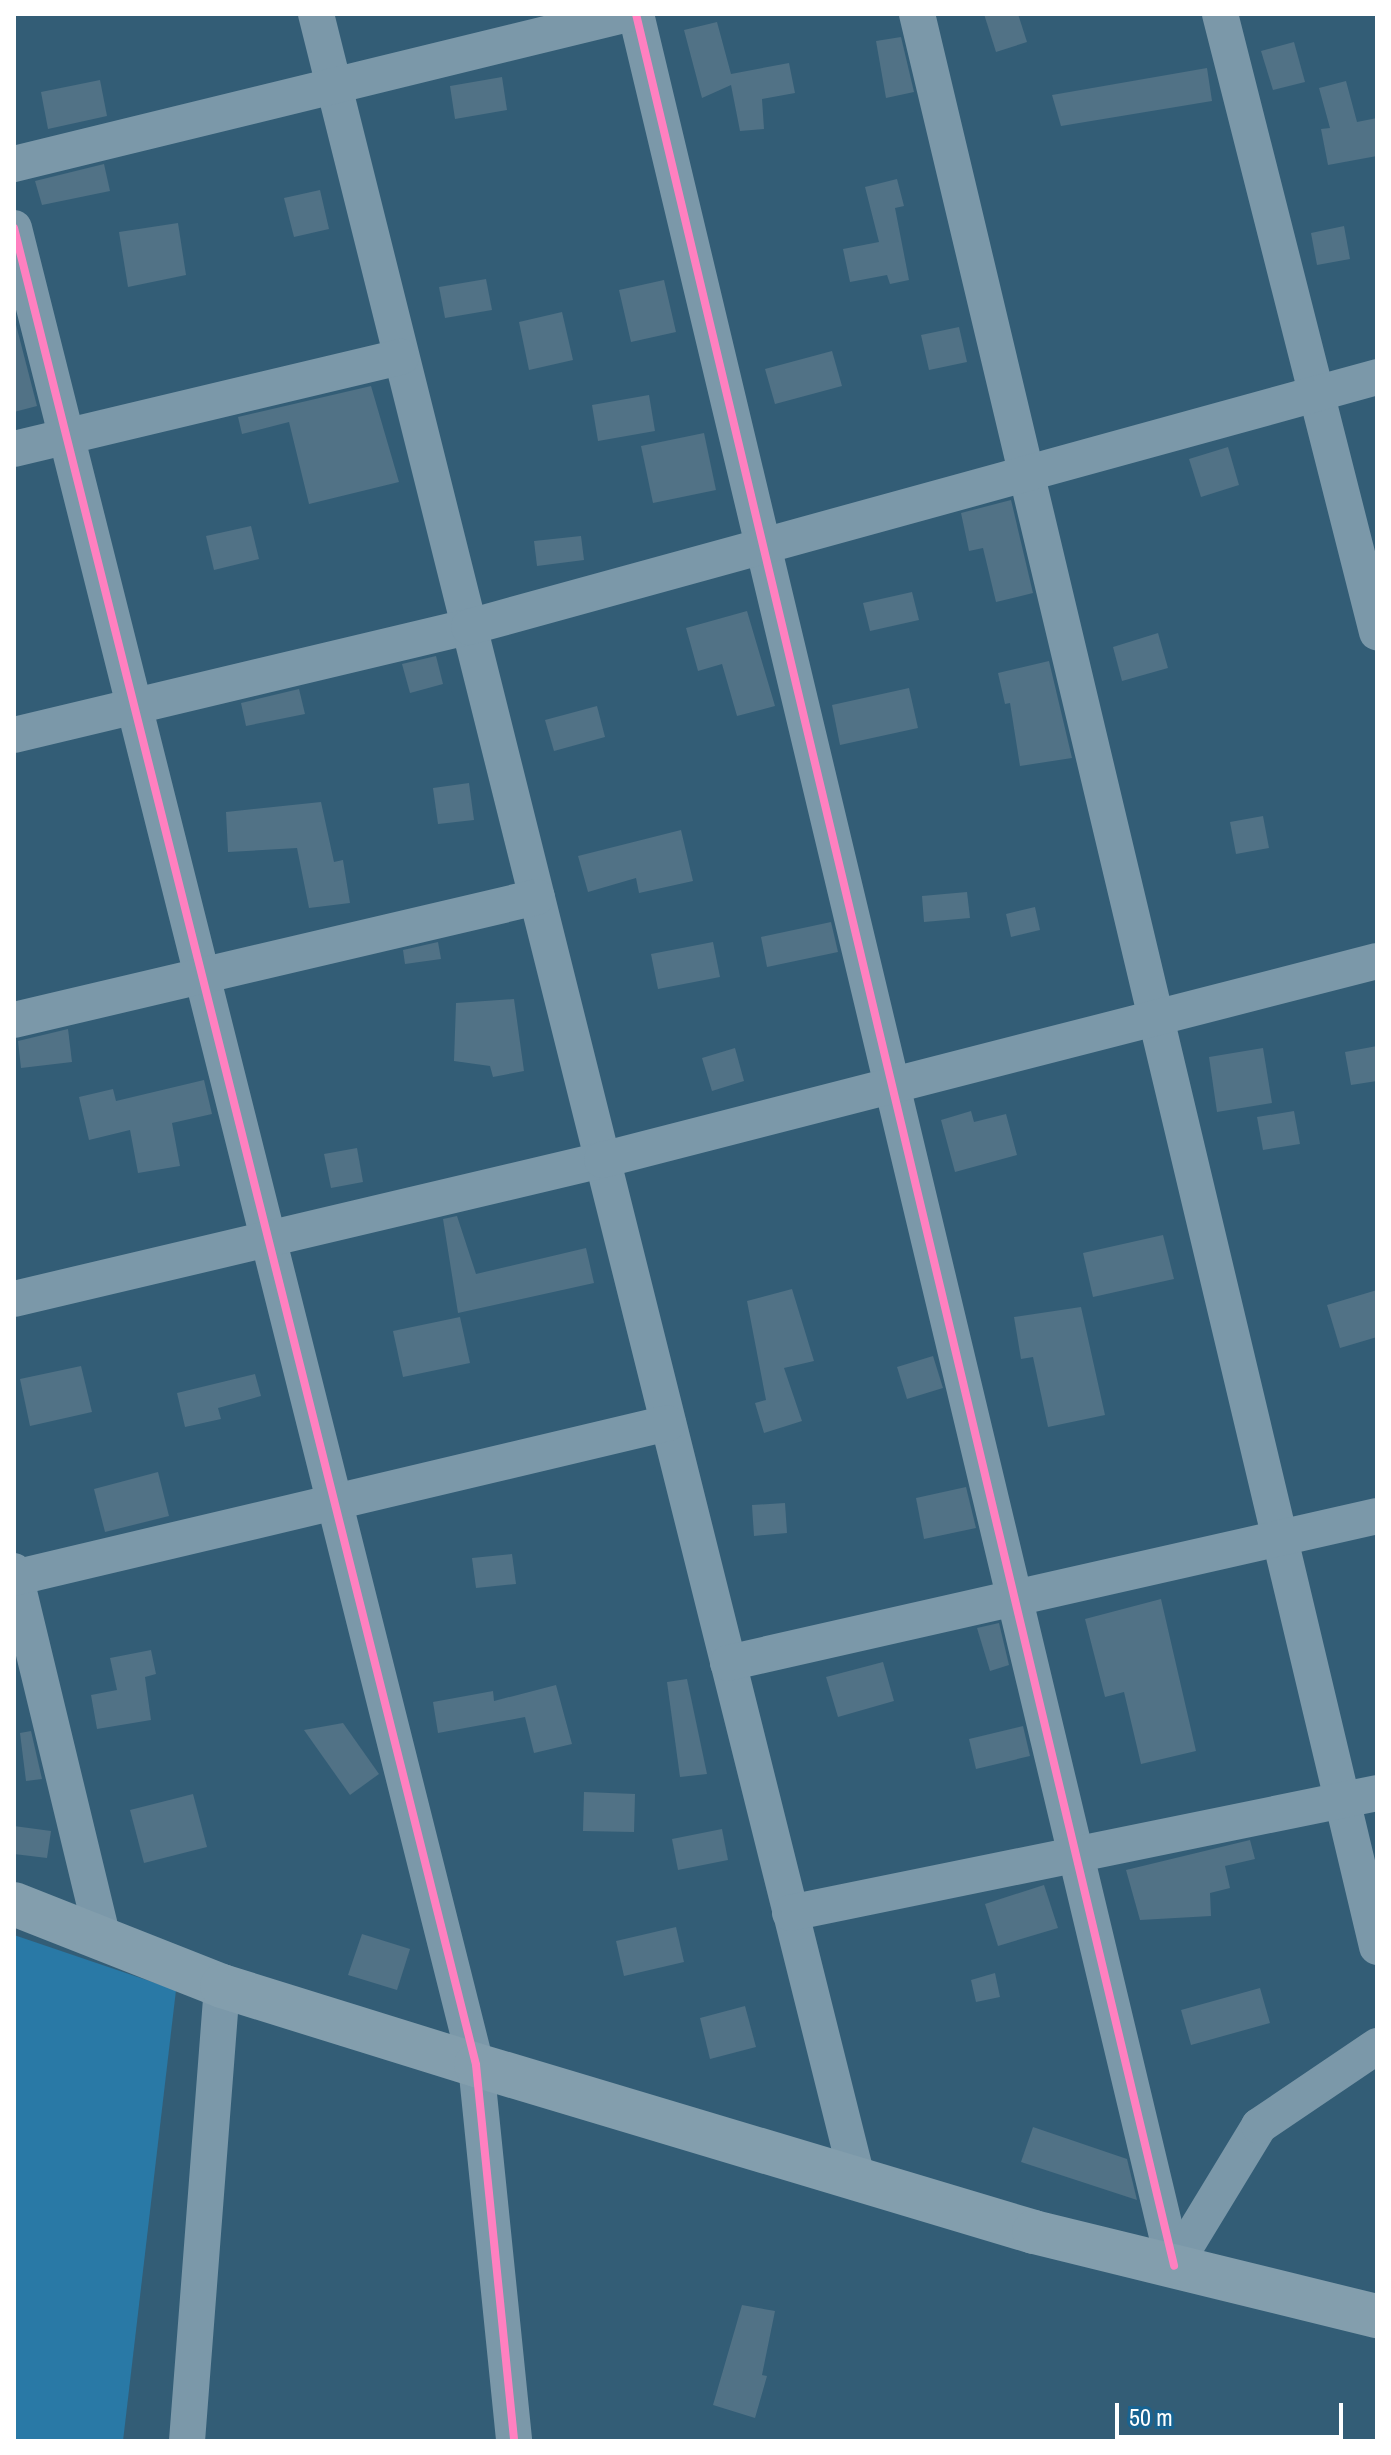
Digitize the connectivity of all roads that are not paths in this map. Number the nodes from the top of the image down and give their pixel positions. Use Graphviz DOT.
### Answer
graph roads {
  1 [pos="316,14"];
  2 [pos="628,14"];
  3 [pos="636,14"];
  4 [pos="917,14"];
  5 [pos="1220,14"];
  6 [pos="334,88"];
  7 [pos="14,164"];
  8 [pos="14,228"];
  9 [pos="401,357"];
  10 [pos="1377,377"];
  11 [pos="1316,393"];
  12 [pos="66,436"];
  13 [pos="14,449"];
  14 [pos="1026,473"];
  15 [pos="763,546"];
  16 [pos="469,627"];
  17 [pos="1377,632"];
  18 [pos="134,706"];
  19 [pos="14,735"];
  20 [pos="537,897"];
  21 [pos="1377,961"];
  22 [pos="202,976"];
  23 [pos="1156,1018"];
  24 [pos="14,1020"];
  25 [pos="892,1086"];
  26 [pos="602,1160"];
  27 [pos="268,1239"];
  28 [pos="14,1299"];
  29 [pos="668,1423"];
  30 [pos="335,1502"];
  31 [pos="1377,1516"];
  32 [pos="1280,1538"];
  33 [pos="15,1576"];
  34 [pos="1015,1598"];
  35 [pos="728,1663"];
  36 [pos="1377,1793"];
  37 [pos="1342,1800"];
  38 [pos="1076,1855"];
  39 [pos="14,1904"];
  40 [pos="790,1913"];
  41 [pos="103,1940"];
  42 [pos="1377,1947"];
  43 [pos="222,1986"];
  44 [pos="1377,2046"];
  45 [pos="476,2065"];
  46 [pos="857,2178"];
  47 [pos="1174,2266"];
  48 [pos="1377,2316"];
  49 [pos="187,2441"];
  50 [pos="514,2441"];
  1 -- 6 [label="street"];
  2 -- 6 [label="street"];
  3 -- 15 [label="street"];
  4 -- 14 [label="street"];
  5 -- 11 [label="street"];
  6 -- 7 [label="street"];
  6 -- 9 [label="street"];
  8 -- 12 [label="street"];
  9 -- 12 [label="street"];
  9 -- 16 [label="street"];
  10 -- 11 [label="street"];
  11 -- 14 [label="street"];
  11 -- 17 [label="street"];
  12 -- 13 [label="street"];
  12 -- 18 [label="street"];
  14 -- 15 [label="street"];
  14 -- 23 [label="street"];
  15 -- 16 [label="street"];
  15 -- 25 [label="street"];
  16 -- 18 [label="street"];
  16 -- 20 [label="street"];
  18 -- 19 [label="street"];
  18 -- 22 [label="street"];
  20 -- 22 [label="street"];
  20 -- 26 [label="street"];
  21 -- 23 [label="street"];
  22 -- 24 [label="street"];
  22 -- 27 [label="street"];
  23 -- 25 [label="street"];
  23 -- 32 [label="street"];
  25 -- 26 [label="street"];
  25 -- 34 [label="street"];
  26 -- 27 [label="street"];
  26 -- 29 [label="street"];
  27 -- 28 [label="street"];
  27 -- 30 [label="street"];
  29 -- 30 [label="street"];
  29 -- 35 [label="street"];
  30 -- 33 [label="street"];
  30 -- 45 [label="street"];
  31 -- 32 [label="street"];
  32 -- 34 [label="street"];
  32 -- 37 [label="street"];
  33 -- 41 [label="street"];
  34 -- 35 [label="street"];
  34 -- 38 [label="street"];
  35 -- 40 [label="street"];
  36 -- 37 [label="street"];
  37 -- 38 [label="street"];
  37 -- 42 [label="street"];
  38 -- 40 [label="street"];
  38 -- 47 [label="street"];
  39 -- 41 [label="street"];
  40 -- 46 [label="street"];
  41 -- 43 [label="street"];
  43 -- 45 [label="street"];
  43 -- 49 [label="street"];
  44 -- 47 [label="street"];
  45 -- 46 [label="street"];
  45 -- 50 [label="street"];
  46 -- 47 [label="street"];
  47 -- 48 [label="street"];
}
